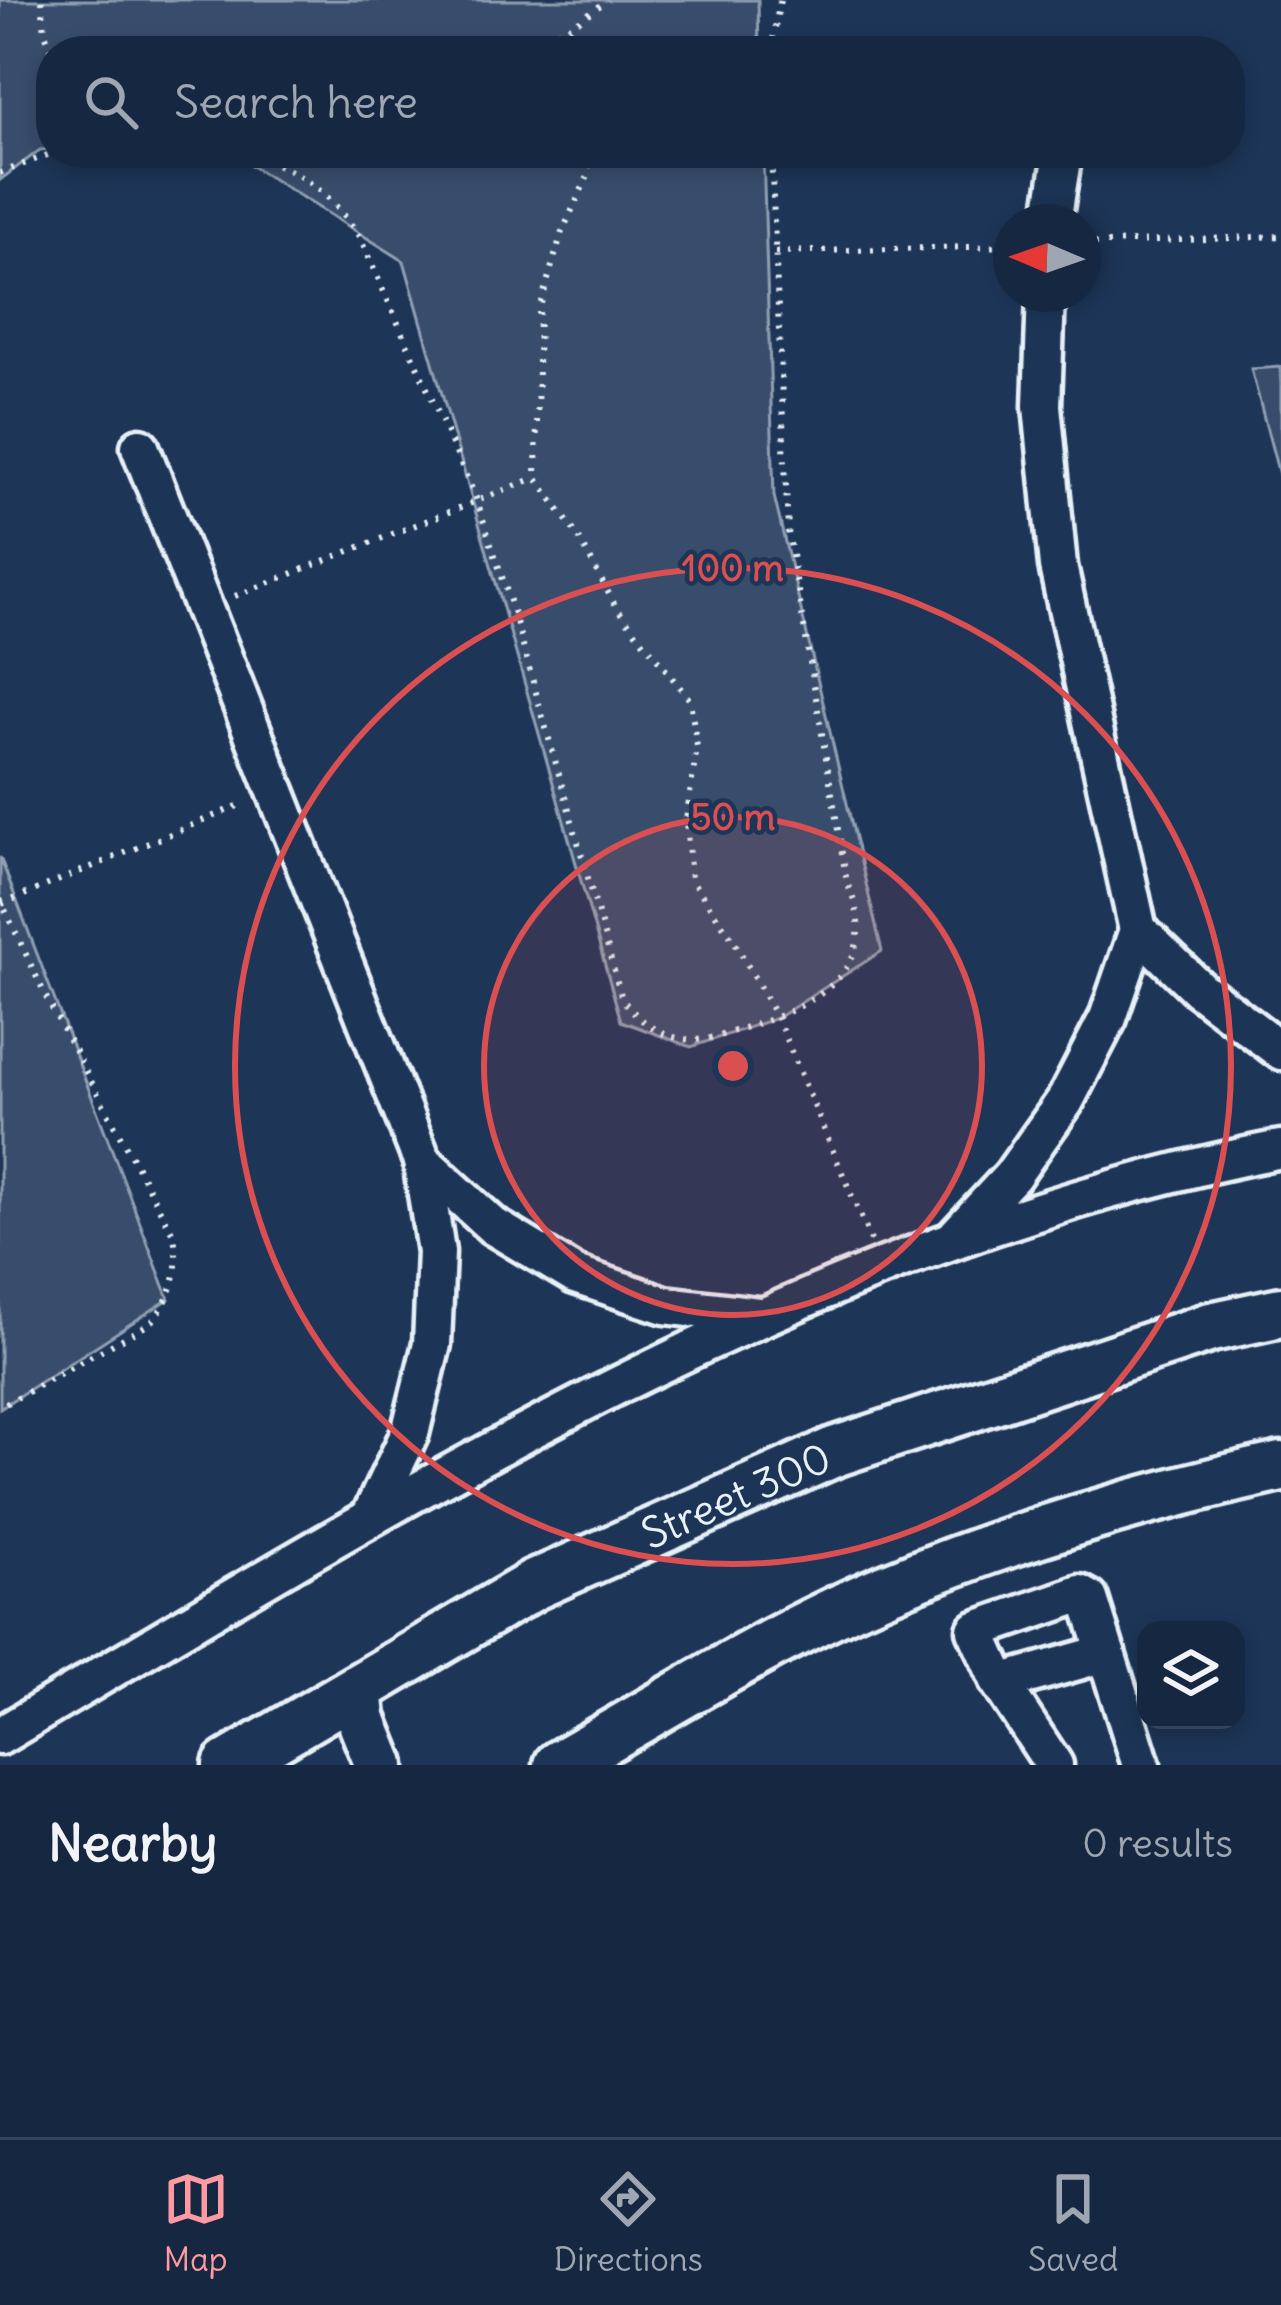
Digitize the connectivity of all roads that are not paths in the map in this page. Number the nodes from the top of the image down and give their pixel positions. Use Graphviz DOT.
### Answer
graph roads {
  1 [pos="1061,168"];
  2 [pos="1055,204"];
  3 [pos="1045,312"];
  4 [pos="140,447"];
  5 [pos="1138,930"];
  6 [pos="1281,1052"];
  7 [pos="1281,1149"];
  8 [pos="422,1161"];
  9 [pos="948,1244"];
  10 [pos="1281,1312"];
  11 [pos="760,1316"];
  12 [pos="1281,1467"];
  13 [pos="370,1515"];
  14 [pos="1106,1653"];
  15 [pos="1000,1683"];
  16 [pos="358,1689"];
  17 [pos="0,1736"];
  18 [pos="228,1765"];
  19 [pos="380,1765"];
  20 [pos="559,1765"];
  21 [pos="1054,1765"];
  22 [pos="1141,1765"];
  1 -- 2 [label="street"];
  3 -- 5 [label="street"];
  4 -- 8 [label="street"];
  5 -- 6 [label="street"];
  5 -- 9 [label="street"];
  7 -- 9 [label="street"];
  8 -- 11 [label="street"];
  8 -- 13 [label="street"];
  9 -- 11 [label="street"];
  10 -- 16 [label="street, Street 300"];
  11 -- 13 [label="street"];
  12 -- 20 [label="street"];
  13 -- 17 [label="street"];
  14 -- 15 [label="street"];
  14 -- 15 [label="street"];
  14 -- 22 [label="street"];
  15 -- 21 [label="street"];
  16 -- 18 [label="street, Street 300"];
  16 -- 19 [label="street"];
}
